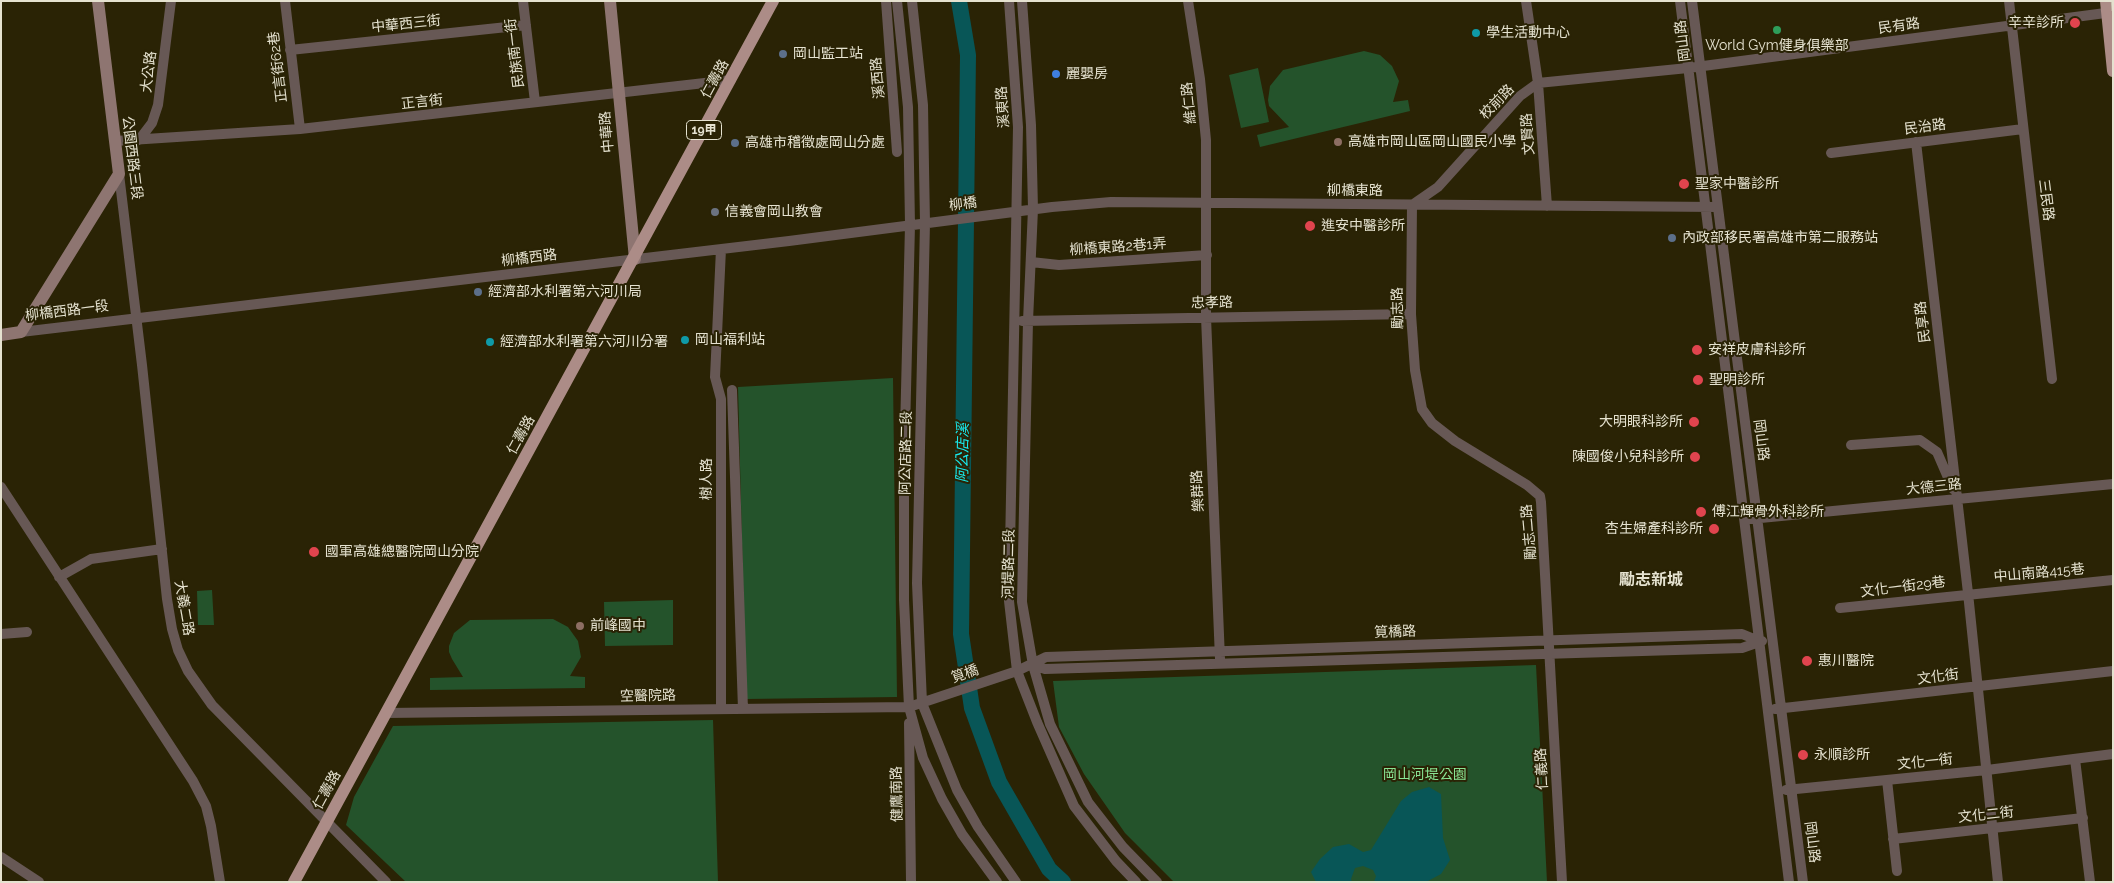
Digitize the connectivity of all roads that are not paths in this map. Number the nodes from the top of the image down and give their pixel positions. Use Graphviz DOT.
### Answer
graph roads {
  1 [pos="98,1"];
  2 [pos="171,1"];
  3 [pos="285,1"];
  4 [pos="523,1"];
  5 [pos="610,1"];
  6 [pos="774,1"];
  7 [pos="886,1"];
  8 [pos="897,1"];
  9 [pos="912,1"];
  10 [pos="1009,1"];
  11 [pos="1022,1"];
  12 [pos="1188,1"];
  13 [pos="1526,1"];
  14 [pos="1680,1"];
  15 [pos="1692,1"];
  16 [pos="2009,1"];
  17 [pos="2109,8"];
  18 [pos="2012,24"];
  19 [pos="526,25"];
  20 [pos="290,50"];
  21 [pos="1700,65"];
  22 [pos="1688,68"];
  23 [pos="2113,71"];
  24 [pos="731,80"];
  25 [pos="1538,83"];
  26 [pos="619,93"];
  27 [pos="535,102"];
  28 [pos="300,129"];
  29 [pos="2023,129"];
  30 [pos="139,140"];
  31 [pos="115,141"];
  32 [pos="1916,142"];
  33 [pos="897,152"];
  34 [pos="1830,153"];
  35 [pos="118,174"];
  36 [pos="1208,203"];
  37 [pos="1412,205"];
  38 [pos="1547,206"];
  39 [pos="1704,206"];
  40 [pos="1717,207"];
  41 [pos="1033,209"];
  42 [pos="1018,211"];
  43 [pos="1005,213"];
  44 [pos="925,223"];
  45 [pos="910,225"];
  46 [pos="721,249"];
  47 [pos="1207,254"];
  48 [pos="634,259"];
  49 [pos="1031,262"];
  50 [pos="1411,314"];
  51 [pos="1206,316"];
  52 [pos="136,318"];
  53 [pos="1014,321"];
  54 [pos="1028,321"];
  55 [pos="21,332"];
  56 [pos="1,335"];
  57 [pos="2052,378"];
  58 [pos="906,379"];
  59 [pos="921,379"];
  60 [pos="732,390"];
  61 [pos="1422,409"];
  62 [pos="1851,445"];
  63 [pos="904,473"];
  64 [pos="919,473"];
  65 [pos="2113,484"];
  66 [pos="1,487"];
  67 [pos="1957,499"];
  68 [pos="1757,518"];
  69 [pos="1744,520"];
  70 [pos="162,549"];
  71 [pos="721,556"];
  72 [pos="737,557"];
  73 [pos="59,577"];
  74 [pos="2113,580"];
  75 [pos="1968,593"];
  76 [pos="1840,608"];
  77 [pos="27,632"];
  78 [pos="1,634"];
  79 [pos="1674,636"];
  80 [pos="1549,640"];
  81 [pos="1772,640"];
  82 [pos="1759,641"];
  83 [pos="1428,645"];
  84 [pos="1674,650"];
  85 [pos="1219,652"];
  86 [pos="1550,654"];
  87 [pos="1429,658"];
  88 [pos="1033,665"];
  89 [pos="1220,665"];
  90 [pos="1017,671"];
  91 [pos="2113,671"];
  92 [pos="1978,686"];
  93 [pos="922,703"];
  94 [pos="909,707"];
  95 [pos="721,709"];
  96 [pos="743,709"];
  97 [pos="1781,709"];
  98 [pos="1767,710"];
  99 [pos="386,713"];
  100 [pos="2113,754"];
  101 [pos="2075,758"];
  102 [pos="1986,770"];
  103 [pos="1887,780"];
  104 [pos="1791,790"];
  105 [pos="1778,791"];
  106 [pos="2083,818"];
  107 [pos="327,823"];
  108 [pos="1993,828"];
  109 [pos="1893,839"];
  110 [pos="1,857"];
  111 [pos="1898,877"];
  112 [pos="39,882"];
  113 [pos="220,882"];
  114 [pos="294,882"];
  115 [pos="386,882"];
  116 [pos="911,882"];
  117 [pos="997,882"];
  118 [pos="1016,882"];
  119 [pos="1136,882"];
  120 [pos="1157,882"];
  121 [pos="1562,882"];
  122 [pos="1789,882"];
  123 [pos="1803,882"];
  124 [pos="1998,882"];
  125 [pos="2090,882"];
  1 -- 31 [label="street, 公園西路三段"];
  2 -- 30 [label="street, 大公路"];
  3 -- 20 [label="street, 正言街62巷"];
  4 -- 19 [label="street, 民族南一街"];
  5 -- 26 [label="street, 中華路"];
  6 -- 24 [label="main road, 仁壽路 / 19甲"];
  7 -- 33 [label="street, 溪西路"];
  8 -- 45 [label="street, 阿公店路二段"];
  9 -- 44 [label="street, 阿公店路二段"];
  10 -- 42 [label="street, 溪東路"];
  11 -- 41 [label="street, 溪東路"];
  12 -- 36 [label="street, 維仁路"];
  13 -- 25 [label="street, 文賢路"];
  14 -- 22 [label="street, 岡山路"];
  15 -- 21 [label="street, 岡山路"];
  16 -- 18 [label="street, 三民路"];
  17 -- 18 [label="street, 民有路"];
  17 -- 23 [label="main road"];
  18 -- 21 [label="street, 民有路"];
  18 -- 29 [label="street, 三民路"];
  19 -- 20 [label="street, 中華西三街"];
  19 -- 27 [label="street, 民族南一街"];
  20 -- 28 [label="street, 正言街62巷"];
  21 -- 22 [label="street, 民有路"];
  21 -- 40 [label="street, 岡山路"];
  22 -- 25 [label="street"];
  22 -- 39 [label="street, 岡山路"];
  24 -- 26 [label="street, 正言街"];
  24 -- 48 [label="main road, 仁壽路 / 19甲"];
  25 -- 37 [label="street, 校前路"];
  25 -- 38 [label="street, 文賢路"];
  26 -- 27 [label="street, 正言街"];
  26 -- 48 [label="street, 中華路"];
  27 -- 28 [label="street, 正言街"];
  28 -- 30 [label="street, 正言街"];
  29 -- 32 [label="street, 民治路"];
  29 -- 57 [label="street, 三民路"];
  30 -- 31 [label="street, 正言街"];
  31 -- 35 [label="street, 公園西路三段"];
  32 -- 34 [label="street, 民治路"];
  32 -- 67 [label="street, 民享路"];
  35 -- 52 [label="street, 公園西路三段"];
  35 -- 55 [label="street"];
  36 -- 37 [label="street, 柳橋東路"];
  36 -- 41 [label="street, 柳橋東路"];
  36 -- 47 [label="street, 維仁路"];
  37 -- 38 [label="street, 柳橋東路"];
  37 -- 50 [label="street, 勵志路"];
  38 -- 39 [label="street, 柳橋東路"];
  39 -- 40 [label="street"];
  39 -- 69 [label="street, 岡山路"];
  40 -- 68 [label="street, 岡山路"];
  41 -- 42 [label="street, 柳橋東路"];
  41 -- 49 [label="street, 河堤路二段"];
  42 -- 43 [label="street, 柳橋東路"];
  42 -- 53 [label="street, 河堤路二段"];
  43 -- 44 [label="street, 柳橋"];
  44 -- 45 [label="street, 柳橋西路"];
  44 -- 59 [label="street, 阿公店路二段"];
  45 -- 46 [label="street, 柳橋西路"];
  45 -- 58 [label="street, 阿公店路二段"];
  46 -- 48 [label="street, 柳橋西路"];
  46 -- 71 [label="street, 樹人路"];
  47 -- 49 [label="street, 柳橋東路2巷1弄"];
  47 -- 51 [label="street, 樂群路"];
  48 -- 52 [label="street, 柳橋西路"];
  48 -- 99 [label="main road, 仁壽路 / 19甲"];
  49 -- 54 [label="street, 河堤路二段"];
  50 -- 51 [label="street, 忠孝路"];
  50 -- 61 [label="street, 勵志路"];
  51 -- 54 [label="street, 忠孝路"];
  51 -- 85 [label="street, 樂群路"];
  52 -- 55 [label="street, 柳橋西路一段"];
  52 -- 70 [label="street, 大義二路"];
  53 -- 54 [label="street, 忠孝路"];
  53 -- 90 [label="street, 河堤路二段"];
  54 -- 88 [label="street, 河堤路二段"];
  55 -- 56 [label="street, 柳橋西路一段"];
  58 -- 59 [label="street"];
  58 -- 63 [label="street, 阿公店路二段"];
  59 -- 64 [label="street, 阿公店路二段"];
  60 -- 72 [label="street"];
  61 -- 80 [label="street, 勵志二路"];
  62 -- 67 [label="street"];
  63 -- 64 [label="street"];
  63 -- 94 [label="street, 阿公店路二段"];
  64 -- 93 [label="street, 阿公店路二段"];
  65 -- 67 [label="street, 大德三路"];
  66 -- 73 [label="street"];
  67 -- 68 [label="street, 大德三路"];
  67 -- 75 [label="street"];
  68 -- 69 [label="street, 大德三路"];
  68 -- 81 [label="street, 岡山路"];
  69 -- 82 [label="street, 岡山路"];
  70 -- 73 [label="street"];
  70 -- 107 [label="street, 大義二路"];
  71 -- 72 [label="street"];
  71 -- 95 [label="street, 樹人路"];
  72 -- 96 [label="street"];
  73 -- 113 [label="street"];
  74 -- 75 [label="street, 中山南路415巷"];
  75 -- 76 [label="street, 文化一街29巷"];
  75 -- 92 [label="street"];
  77 -- 78 [label="street"];
  79 -- 80 [label="street, 筧橋路"];
  79 -- 82 [label="street, 筧橋路"];
  79 -- 84 [label="street"];
  80 -- 83 [label="street, 筧橋路"];
  80 -- 86 [label="street, 勵志二路"];
  81 -- 82 [label="street, 筧橋路"];
  81 -- 97 [label="street, 岡山路"];
  82 -- 84 [label="street, 筧橋路"];
  82 -- 98 [label="street, 岡山路"];
  83 -- 85 [label="street, 筧橋路"];
  83 -- 87 [label="street"];
  84 -- 86 [label="street, 筧橋路"];
  85 -- 88 [label="street, 筧橋路"];
  85 -- 89 [label="street, 樂群路"];
  86 -- 87 [label="street, 筧橋路"];
  86 -- 121 [label="street, 仁義路"];
  87 -- 89 [label="street, 筧橋路"];
  88 -- 89 [label="street, 筧橋路"];
  88 -- 90 [label="street, 筧橋路"];
  88 -- 120 [label="street, 河堤路二段"];
  90 -- 93 [label="street, 筧橋"];
  90 -- 119 [label="street, 河堤路二段"];
  91 -- 92 [label="street, 文化街"];
  92 -- 97 [label="street, 文化街"];
  92 -- 102 [label="street"];
  93 -- 94 [label="street, 筧橋"];
  93 -- 118 [label="street, 阿公店路二段"];
  94 -- 96 [label="street, 空醫院路"];
  94 -- 116 [label="street, 健鷹南路"];
  94 -- 117 [label="street, 阿公店路二段"];
  95 -- 96 [label="street, 空醫院路"];
  95 -- 99 [label="street, 空醫院路"];
  97 -- 98 [label="street, 文化街"];
  97 -- 104 [label="street, 岡山路"];
  98 -- 105 [label="street, 岡山路"];
  99 -- 107 [label="main road, 仁壽路 / 19甲"];
  100 -- 101 [label="street, 文化一街"];
  101 -- 102 [label="street, 文化一街"];
  101 -- 106 [label="street"];
  102 -- 103 [label="street, 文化一街"];
  102 -- 108 [label="street"];
  103 -- 104 [label="street, 文化一街"];
  103 -- 109 [label="street"];
  104 -- 105 [label="street, 文化一街"];
  104 -- 123 [label="street, 岡山路"];
  105 -- 122 [label="street, 岡山路"];
  106 -- 108 [label="street, 文化二街"];
  106 -- 125 [label="street"];
  107 -- 114 [label="main road, 仁壽路 / 19甲"];
  107 -- 115 [label="street, 大義二路"];
  108 -- 109 [label="street, 文化二街"];
  108 -- 124 [label="street"];
  109 -- 111 [label="street"];
  110 -- 112 [label="street"];
}
